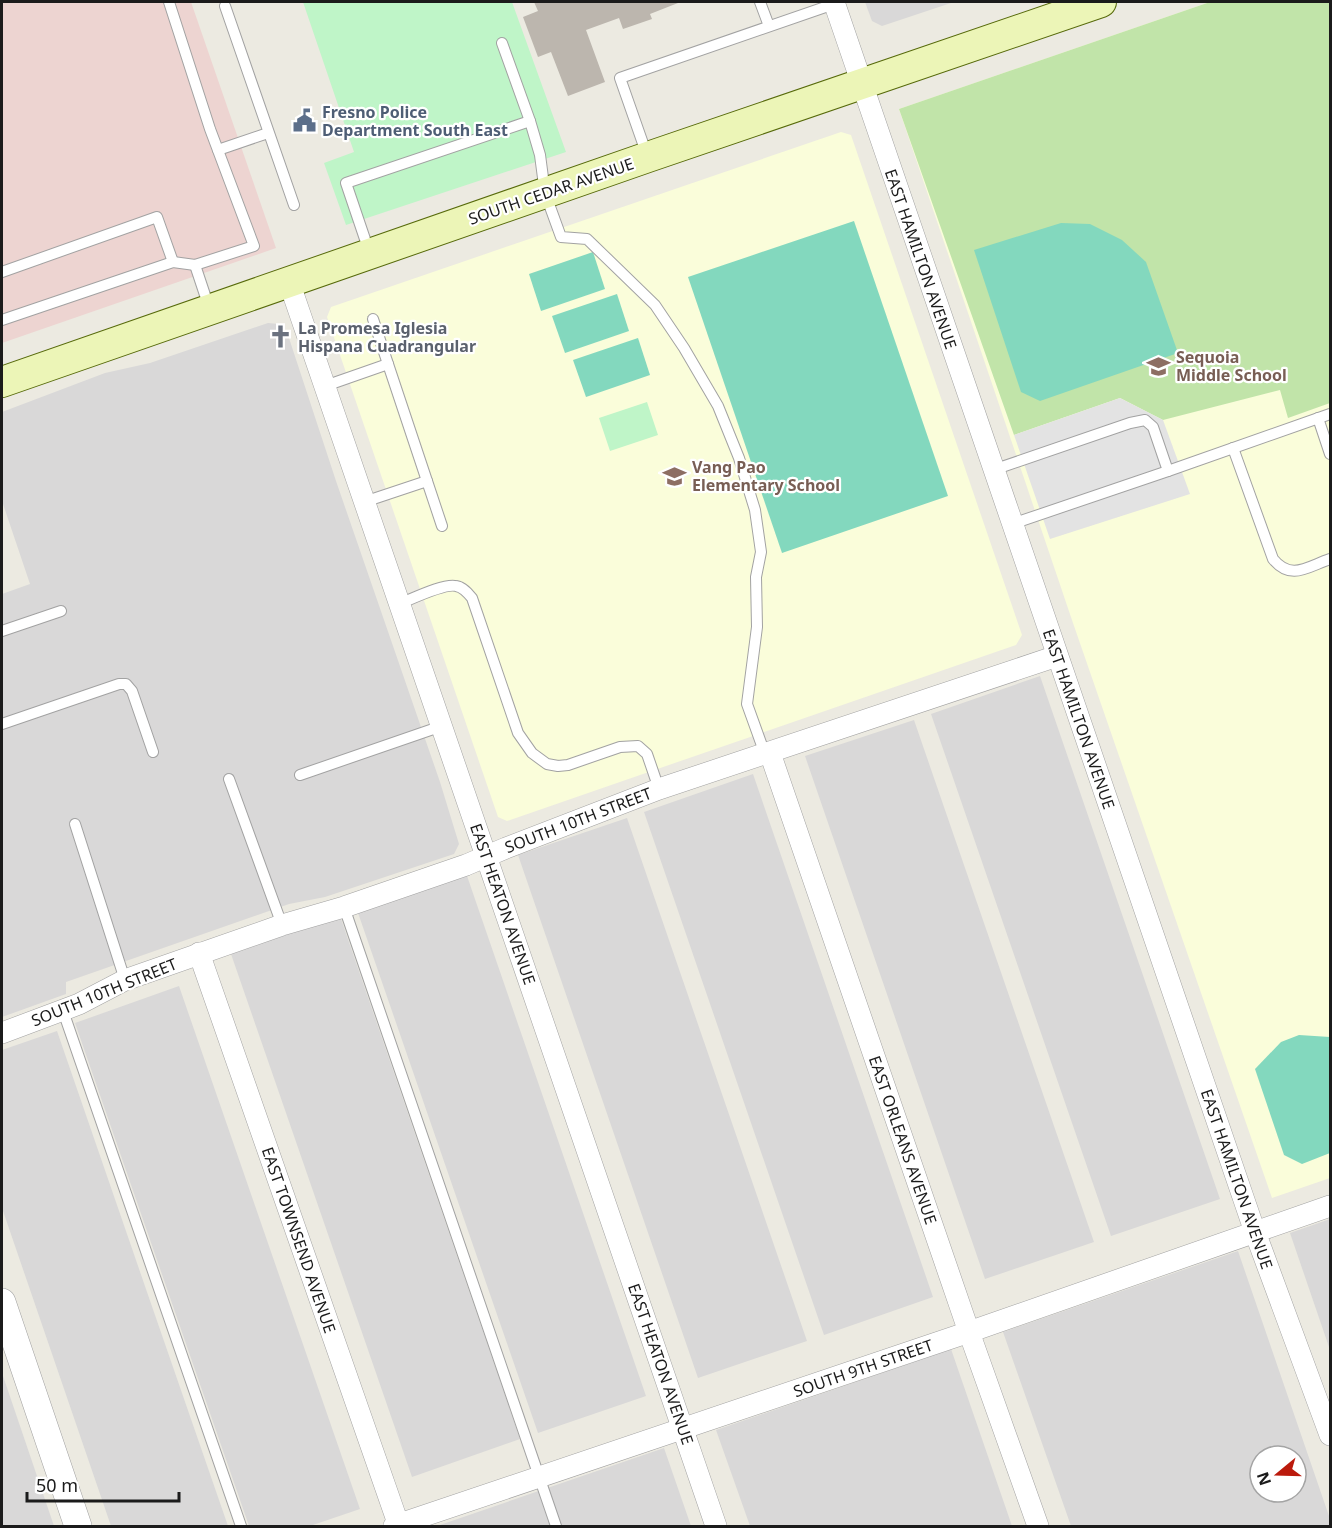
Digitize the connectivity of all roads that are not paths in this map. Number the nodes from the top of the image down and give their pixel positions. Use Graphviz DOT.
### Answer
graph roads {
  1 [pos="169,2"];
  2 [pos="760,2"];
  3 [pos="1101,2"];
  4 [pos="834,3"];
  5 [pos="225,6"];
  6 [pos="769,26"];
  7 [pos="502,43"];
  8 [pos="862,85"];
  9 [pos="530,121"];
  10 [pos="268,133"];
  11 [pos="218,150"];
  12 [pos="648,157"];
  13 [pos="545,193"];
  14 [pos="294,205"];
  15 [pos="370,254"];
  16 [pos="172,262"];
  17 [pos="195,265"];
  18 [pos="2,272"];
  19 [pos="289,282"];
  20 [pos="210,309"];
  21 [pos="374,319"];
  22 [pos="2,320"];
  23 [pos="388,364"];
  24 [pos="2,382"];
  25 [pos="325,386"];
  26 [pos="1330,414"];
  27 [pos="1318,418"];
  28 [pos="1233,448"];
  29 [pos="1330,454"];
  30 [pos="993,470"];
  31 [pos="1168,471"];
  32 [pos="427,481"];
  33 [pos="364,502"];
  34 [pos="1012,524"];
  35 [pos="442,526"];
  36 [pos="1330,559"];
  37 [pos="399,604"];
  38 [pos="61,611"];
  39 [pos="2,632"];
  40 [pos="1057,656"];
  41 [pos="2,724"];
  42 [pos="442,726"];
  43 [pos="153,752"];
  44 [pos="767,753"];
  45 [pos="300,775"];
  46 [pos="229,779"];
  47 [pos="659,789"];
  48 [pos="75,824"];
  49 [pos="487,856"];
  50 [pos="344,907"];
  51 [pos="282,925"];
  52 [pos="199,953"];
  53 [pos="125,980"];
  54 [pos="63,1011"];
  55 [pos="2,1033"];
  56 [pos="1330,1206"];
  57 [pos="1255,1232"];
  58 [pos="2,1302"];
  59 [pos="969,1332"];
  60 [pos="7,1339"];
  61 [pos="683,1429"];
  62 [pos="1330,1435"];
  63 [pos="539,1478"];
  64 [pos="397,1526"];
  65 [pos="78,1527"];
  66 [pos="241,1527"];
  67 [pos="556,1527"];
  68 [pos="716,1527"];
  69 [pos="1038,1527"];
  1 -- 11 [label="lane"];
  2 -- 6 [label="lane"];
  3 -- 8 [label="main road, SOUTH CEDAR AVENUE"];
  4 -- 6 [label="lane"];
  4 -- 8 [label="street, EAST HAMILTON AVENUE"];
  5 -- 10 [label="lane"];
  6 -- 12 [label="lane"];
  7 -- 9 [label="lane"];
  8 -- 12 [label="main road, SOUTH CEDAR AVENUE"];
  8 -- 30 [label="street, EAST HAMILTON AVENUE"];
  9 -- 13 [label="lane"];
  9 -- 15 [label="lane"];
  10 -- 11 [label="lane"];
  10 -- 14 [label="lane"];
  11 -- 17 [label="lane"];
  12 -- 13 [label="main road, SOUTH CEDAR AVENUE"];
  13 -- 15 [label="main road, SOUTH CEDAR AVENUE"];
  13 -- 44 [label="lane"];
  15 -- 19 [label="main road, SOUTH CEDAR AVENUE"];
  16 -- 17 [label="lane"];
  16 -- 18 [label="lane"];
  16 -- 22 [label="lane"];
  17 -- 20 [label="lane"];
  19 -- 20 [label="main road, SOUTH CEDAR AVENUE"];
  19 -- 25 [label="street, EAST HEATON AVENUE"];
  20 -- 24 [label="main road, SOUTH CEDAR AVENUE"];
  21 -- 23 [label="lane"];
  23 -- 25 [label="lane"];
  23 -- 32 [label="lane"];
  25 -- 33 [label="street, EAST HEATON AVENUE"];
  26 -- 27 [label="lane"];
  27 -- 28 [label="lane"];
  27 -- 29 [label="lane"];
  28 -- 31 [label="lane"];
  28 -- 36 [label="lane"];
  30 -- 31 [label="lane"];
  30 -- 34 [label="street, EAST HAMILTON AVENUE"];
  31 -- 34 [label="lane"];
  32 -- 33 [label="lane"];
  32 -- 35 [label="lane"];
  33 -- 37 [label="street, EAST HEATON AVENUE"];
  34 -- 40 [label="street, EAST HAMILTON AVENUE"];
  37 -- 42 [label="street, EAST HEATON AVENUE"];
  37 -- 47 [label="lane"];
  38 -- 39 [label="lane"];
  40 -- 44 [label="street, SOUTH 10TH STREET"];
  40 -- 57 [label="street, EAST HAMILTON AVENUE"];
  41 -- 43 [label="lane"];
  42 -- 45 [label="lane"];
  42 -- 49 [label="street, EAST HEATON AVENUE"];
  44 -- 47 [label="street, SOUTH 10TH STREET"];
  44 -- 59 [label="street, EAST ORLEANS AVENUE"];
  46 -- 51 [label="lane"];
  47 -- 49 [label="street, SOUTH 10TH STREET"];
  48 -- 53 [label="lane"];
  49 -- 50 [label="street, SOUTH 10TH STREET"];
  49 -- 61 [label="street, EAST HEATON AVENUE"];
  50 -- 51 [label="street, SOUTH 10TH STREET"];
  50 -- 63 [label="lane"];
  51 -- 52 [label="street, SOUTH 10TH STREET"];
  52 -- 53 [label="street, SOUTH 10TH STREET"];
  52 -- 64 [label="street, EAST TOWNSEND AVENUE"];
  53 -- 54 [label="street, SOUTH 10TH STREET"];
  54 -- 55 [label="street, SOUTH 10TH STREET"];
  54 -- 66 [label="lane"];
  56 -- 57 [label="street, SOUTH 9TH STREET"];
  57 -- 59 [label="street, SOUTH 9TH STREET"];
  57 -- 62 [label="street, EAST HAMILTON AVENUE"];
  58 -- 60 [label="street"];
  59 -- 61 [label="street, SOUTH 9TH STREET"];
  59 -- 69 [label="street, EAST ORLEANS AVENUE"];
  60 -- 65 [label="street"];
  61 -- 63 [label="street, SOUTH 9TH STREET"];
  61 -- 68 [label="street, EAST HEATON AVENUE"];
  63 -- 64 [label="street, SOUTH 9TH STREET"];
  63 -- 67 [label="lane"];
}
